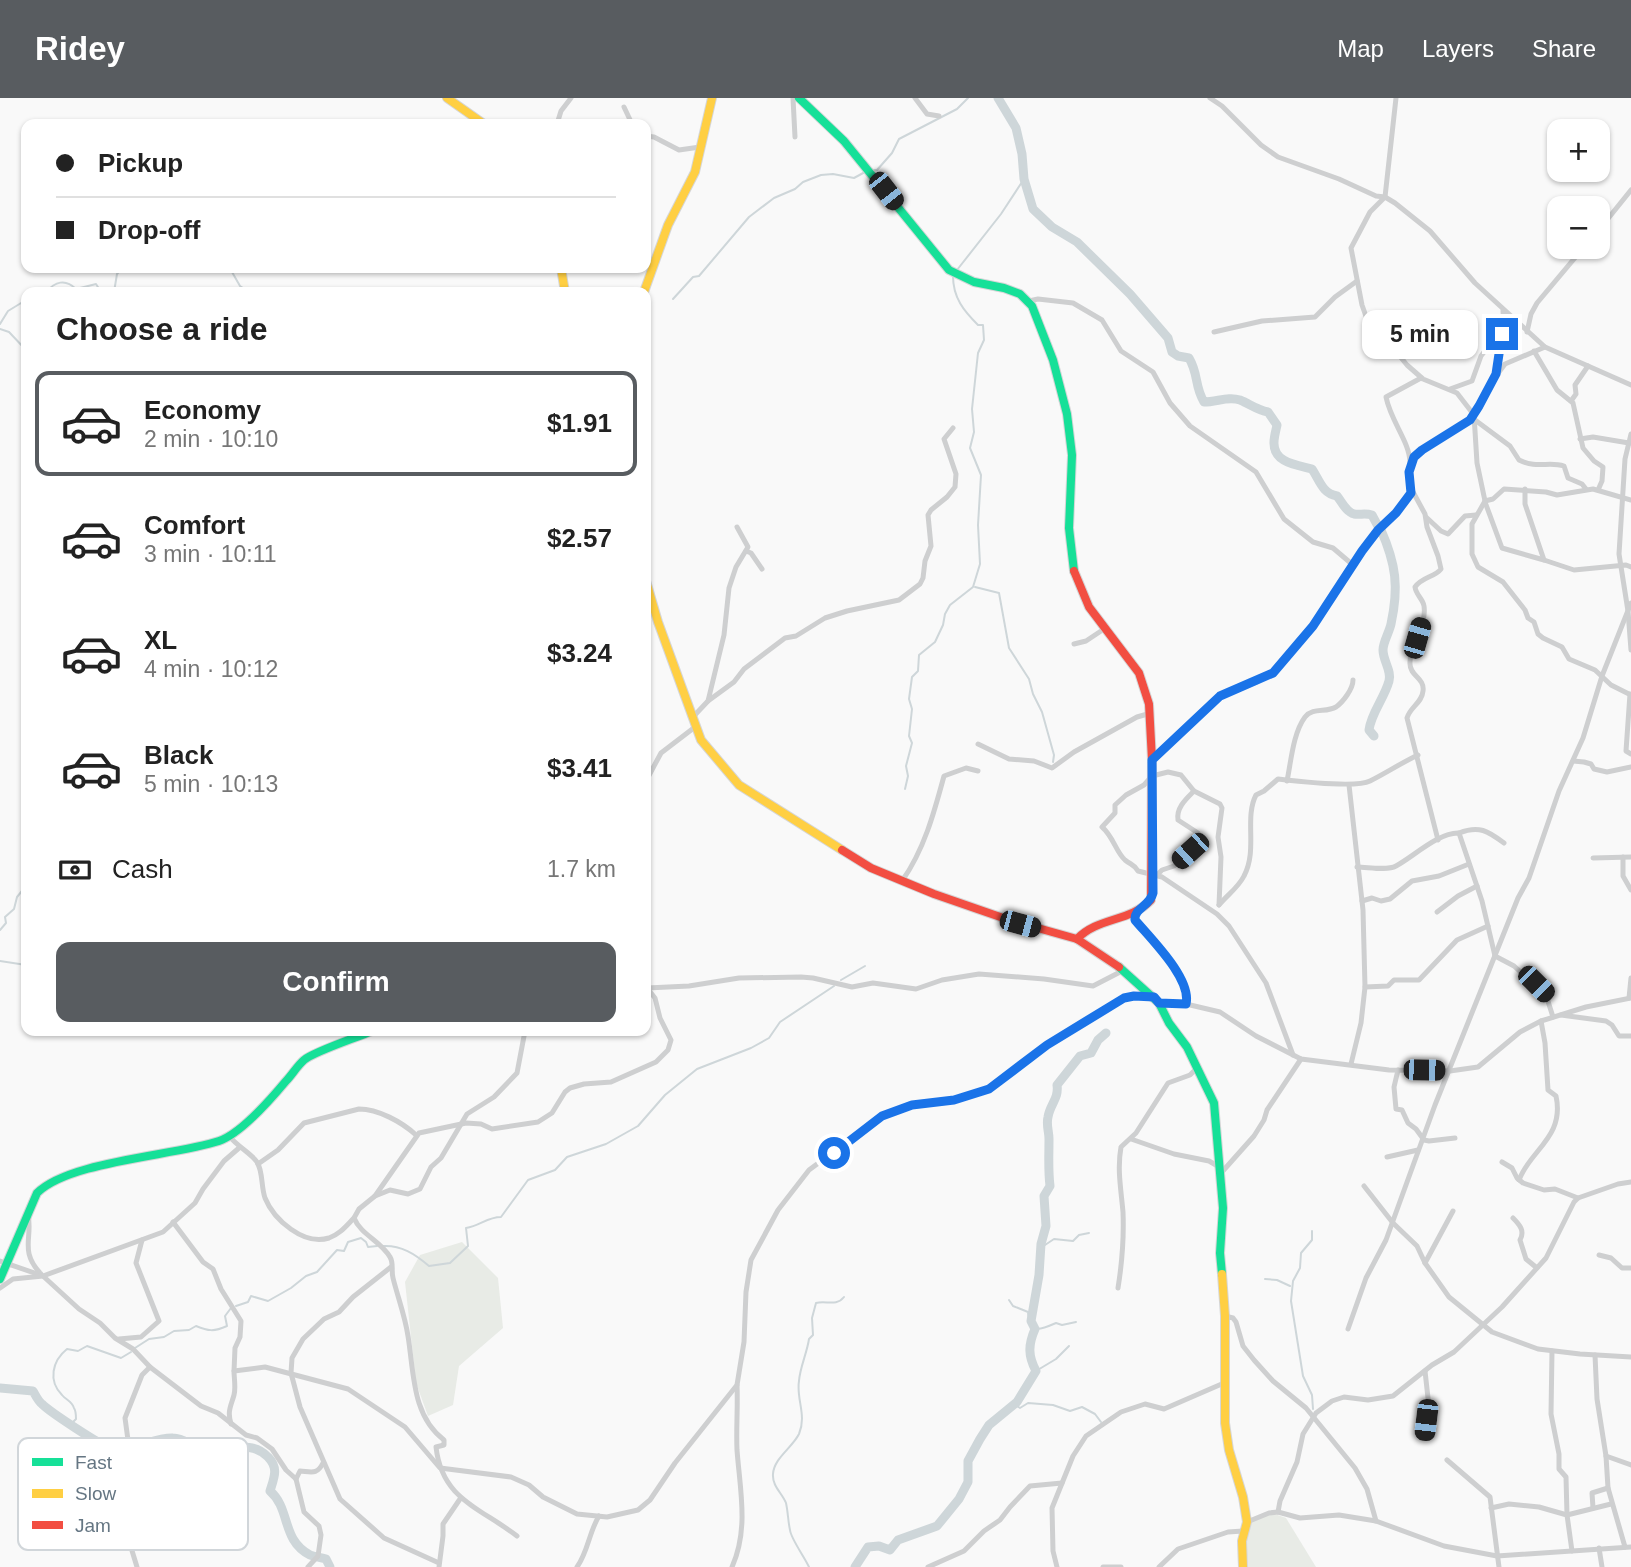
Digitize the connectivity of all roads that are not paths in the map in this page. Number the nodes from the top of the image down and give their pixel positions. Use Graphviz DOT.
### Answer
graph roads {
  1 [pos="447,98"];
  2 [pos="570,98"];
  3 [pos="712,98"];
  4 [pos="793,98"];
  5 [pos="799,98"];
  6 [pos="915,98"];
  7 [pos="1210,98"];
  8 [pos="1396,98"];
  9 [pos="624,107"];
  10 [pos="939,116"];
  11 [pos="477,119"];
  12 [pos="559,119"];
  13 [pos="630,119"];
  14 [pos="651,137"];
  15 [pos="795,137"];
  16 [pos="700,148"];
  17 [pos="1631,190"];
  18 [pos="1385,197"];
  19 [pos="1610,216"];
  20 [pos="1574,259"];
  21 [pos="651,272"];
  22 [pos="1357,281"];
  23 [pos="1029,301"];
  24 [pos="1503,312"];
  25 [pos="1504,326"];
  26 [pos="1214,332"];
  27 [pos="1527,332"];
  28 [pos="1545,347"];
  29 [pos="1534,351"];
  30 [pos="1588,366"];
  31 [pos="1496,374"];
  32 [pos="1421,378"];
  33 [pos="1631,385"];
  34 [pos="1450,389"];
  35 [pos="1570,401"];
  36 [pos="1475,417"];
  37 [pos="953,428"];
  38 [pos="1631,434"];
  39 [pos="1580,439"];
  40 [pos="1629,443"];
  41 [pos="1410,464"];
  42 [pos="1412,489"];
  43 [pos="1525,489"];
  44 [pos="1586,489"];
  45 [pos="1598,490"];
  46 [pos="1622,499"];
  47 [pos="1631,500"];
  48 [pos="1485,502"];
  49 [pos="1476,514"];
  50 [pos="1426,517"];
  51 [pos="737,527"];
  52 [pos="746,551"];
  53 [pos="1544,560"];
  54 [pos="1353,565"];
  55 [pos="1620,566"];
  56 [pos="1631,567"];
  57 [pos="762,569"];
  58 [pos="651,596"];
  59 [pos="1630,607"];
  60 [pos="1104,629"];
  61 [pos="1074,644"];
  62 [pos="1631,650"];
  63 [pos="1602,676"];
  64 [pos="1353,680"];
  65 [pos="1630,694"];
  66 [pos="708,701"];
  67 [pos="1151,713"];
  68 [pos="693,723"];
  69 [pos="978,744"];
  70 [pos="1631,754"];
  71 [pos="1418,755"];
  72 [pos="1152,760"];
  73 [pos="1573,761"];
  74 [pos="1631,767"];
  75 [pos="651,771"];
  76 [pos="978,771"];
  77 [pos="1152,776"];
  78 [pos="1287,781"];
  79 [pos="1349,785"];
  80 [pos="1194,791"];
  81 [pos="1459,833"];
  82 [pos="1438,840"];
  83 [pos="1504,843"];
  84 [pos="1623,857"];
  85 [pos="1631,857"];
  86 [pos="1593,859"];
  87 [pos="1469,864"];
  88 [pos="1357,867"];
  89 [pos="1155,874"];
  90 [pos="902,881"];
  91 [pos="1477,886"];
  92 [pos="1631,890"];
  93 [pos="1362,901"];
  94 [pos="1219,905"];
  95 [pos="1136,912"];
  96 [pos="1437,912"];
  97 [pos="1217,914"];
  98 [pos="1488,926"];
  99 [pos="1077,939"];
  100 [pos="1495,956"];
  101 [pos="1124,970"];
  102 [pos="1631,978"];
  103 [pos="1365,987"];
  104 [pos="651,988"];
  105 [pos="651,994"];
  106 [pos="1630,998"];
  107 [pos="1156,1000"];
  108 [pos="1186,1004"];
  109 [pos="1555,1016"];
  110 [pos="1541,1021"];
  111 [pos="360,1036"];
  112 [pos="524,1036"];
  113 [pos="1631,1036"];
  114 [pos="1293,1055"];
  115 [pos="1301,1059"];
  116 [pos="1350,1064"];
  117 [pos="1198,1068"];
  118 [pos="1398,1070"];
  119 [pos="1450,1071"];
  120 [pos="460,1125"];
  121 [pos="416,1135"];
  122 [pos="229,1136"];
  123 [pos="1455,1138"];
  124 [pos="1131,1139"];
  125 [pos="1424,1140"];
  126 [pos="239,1147"];
  127 [pos="1418,1150"];
  128 [pos="1387,1157"];
  129 [pos="1502,1163"];
  130 [pos="258,1164"];
  131 [pos="1222,1170"];
  132 [pos="1519,1180"];
  133 [pos="1631,1182"];
  134 [pos="1364,1186"];
  135 [pos="375,1196"];
  136 [pos="1578,1198"];
  137 [pos="1453,1210"];
  138 [pos="28,1214"];
  139 [pos="354,1218"];
  140 [pos="1513,1218"];
  141 [pos="173,1222"];
  142 [pos="1393,1223"];
  143 [pos="142,1240"];
  144 [pos="1599,1255"];
  145 [pos="4,1262"];
  146 [pos="1425,1262"];
  147 [pos="391,1266"];
  148 [pos="1537,1268"];
  149 [pos="1631,1268"];
  150 [pos="43,1276"];
  151 [pos="0,1279"];
  152 [pos="0,1288"];
  153 [pos="1118,1288"];
  154 [pos="1225,1316"];
  155 [pos="1482,1326"];
  156 [pos="1348,1329"];
  157 [pos="115,1338"];
  158 [pos="1552,1350"];
  159 [pos="1595,1355"];
  160 [pos="1631,1357"];
  161 [pos="150,1367"];
  162 [pos="234,1371"];
  163 [pos="1425,1371"];
  164 [pos="291,1373"];
  165 [pos="1224,1383"];
  166 [pos="737,1385"];
  167 [pos="1314,1417"];
  168 [pos="231,1424"];
  169 [pos="1424,1437"];
  170 [pos="128,1438"];
  171 [pos="1606,1456"];
  172 [pos="1447,1460"];
  173 [pos="323,1463"];
  174 [pos="1631,1465"];
  175 [pos="440,1468"];
  176 [pos="296,1479"];
  177 [pos="1062,1483"];
  178 [pos="1608,1488"];
  179 [pos="460,1499"];
  180 [pos="1611,1504"];
  181 [pos="1491,1508"];
  182 [pos="1593,1508"];
  183 [pos="1278,1512"];
  184 [pos="1567,1514"];
  185 [pos="599,1516"];
  186 [pos="1376,1521"];
  187 [pos="1247,1522"];
  188 [pos="1243,1531"];
  189 [pos="517,1536"];
  190 [pos="1628,1547"];
  191 [pos="1599,1548"];
  192 [pos="132,1550"];
  193 [pos="1572,1551"];
  194 [pos="1497,1556"];
  195 [pos="439,1565"];
  196 [pos="137,1567"];
  197 [pos="308,1567"];
  198 [pos="577,1567"];
  199 [pos="732,1567"];
  200 [pos="928,1567"];
  201 [pos="1057,1567"];
  202 [pos="1103,1567"];
  203 [pos="1121,1567"];
  204 [pos="1159,1567"];
  205 [pos="1243,1567"];
  206 [pos="1499,1567"];
  207 [pos="1602,1567"];
  1 -- 11 [label="street"];
  2 -- 12 [label="street"];
  3 -- 16 [label="street"];
  4 -- 15 [label="street"];
  5 -- 23 [label="street"];
  6 -- 10 [label="street"];
  7 -- 18 [label="street"];
  8 -- 18 [label="street"];
  9 -- 13 [label="street"];
  14 -- 16 [label="street"];
  16 -- 21 [label="street"];
  17 -- 19 [label="street"];
  18 -- 22 [label="street"];
  18 -- 24 [label="street"];
  20 -- 27 [label="street"];
  22 -- 26 [label="street"];
  22 -- 32 [label="street"];
  23 -- 54 [label="street"];
  23 -- 60 [label="street"];
  24 -- 25 [label="street"];
  24 -- 27 [label="street"];
  25 -- 31 [label="street"];
  25 -- 34 [label="street"];
  27 -- 28 [label="street"];
  28 -- 29 [label="street"];
  28 -- 30 [label="street"];
  29 -- 31 [label="street"];
  29 -- 35 [label="street"];
  30 -- 33 [label="street"];
  30 -- 35 [label="street"];
  31 -- 36 [label="street"];
  32 -- 34 [label="street"];
  32 -- 41 [label="street"];
  34 -- 36 [label="street"];
  35 -- 39 [label="street"];
  36 -- 41 [label="street"];
  36 -- 44 [label="street"];
  36 -- 48 [label="street"];
  37 -- 66 [label="street"];
  38 -- 40 [label="street"];
  39 -- 40 [label="street"];
  39 -- 45 [label="street"];
  40 -- 46 [label="street"];
  41 -- 42 [label="street"];
  42 -- 50 [label="street"];
  42 -- 54 [label="street"];
  43 -- 44 [label="street"];
  43 -- 48 [label="street"];
  43 -- 53 [label="street"];
  44 -- 45 [label="street"];
  45 -- 46 [label="street"];
  46 -- 47 [label="street"];
  46 -- 55 [label="street"];
  48 -- 49 [label="street"];
  48 -- 53 [label="street"];
  49 -- 50 [label="street"];
  49 -- 63 [label="street"];
  50 -- 71 [label="street"];
  51 -- 52 [label="street"];
  52 -- 57 [label="street"];
  52 -- 66 [label="street"];
  53 -- 55 [label="street"];
  54 -- 72 [label="street"];
  55 -- 56 [label="street"];
  55 -- 59 [label="street"];
  58 -- 68 [label="street"];
  59 -- 62 [label="street"];
  59 -- 63 [label="street"];
  60 -- 61 [label="street"];
  60 -- 67 [label="street"];
  63 -- 65 [label="street"];
  63 -- 73 [label="street"];
  64 -- 78 [label="street"];
  65 -- 70 [label="street"];
  66 -- 68 [label="street"];
  67 -- 69 [label="street"];
  67 -- 72 [label="street"];
  68 -- 75 [label="street"];
  68 -- 90 [label="street"];
  71 -- 79 [label="street"];
  71 -- 82 [label="street"];
  72 -- 77 [label="street"];
  73 -- 74 [label="street"];
  73 -- 100 [label="street"];
  76 -- 90 [label="street"];
  77 -- 80 [label="street"];
  77 -- 89 [label="street"];
  77 -- 89 [label="street"];
  78 -- 79 [label="street"];
  78 -- 94 [label="street"];
  79 -- 88 [label="street"];
  80 -- 89 [label="street"];
  80 -- 94 [label="street"];
  81 -- 82 [label="street"];
  81 -- 83 [label="street"];
  81 -- 87 [label="street"];
  82 -- 88 [label="street"];
  84 -- 85 [label="street"];
  84 -- 86 [label="street"];
  84 -- 92 [label="street"];
  87 -- 91 [label="street"];
  87 -- 93 [label="street"];
  88 -- 93 [label="street"];
  89 -- 95 [label="street"];
  89 -- 97 [label="street"];
  90 -- 99 [label="street"];
  91 -- 96 [label="street"];
  91 -- 98 [label="street"];
  93 -- 103 [label="street"];
  94 -- 97 [label="street"];
  95 -- 99 [label="street"];
  95 -- 108 [label="street"];
  97 -- 114 [label="street"];
  98 -- 100 [label="street"];
  98 -- 103 [label="street"];
  99 -- 101 [label="street"];
  100 -- 109 [label="street"];
  100 -- 119 [label="street"];
  101 -- 104 [label="street"];
  101 -- 107 [label="street"];
  102 -- 106 [label="street"];
  103 -- 116 [label="street"];
  105 -- 120 [label="street"];
  106 -- 109 [label="street"];
  107 -- 108 [label="street"];
  107 -- 117 [label="street"];
  107 -- 166 [label="street"];
  108 -- 114 [label="street"];
  109 -- 110 [label="street"];
  109 -- 113 [label="street"];
  110 -- 119 [label="street"];
  110 -- 132 [label="street"];
  111 -- 122 [label="street"];
  112 -- 120 [label="street"];
  114 -- 115 [label="street"];
  115 -- 116 [label="street"];
  115 -- 131 [label="street"];
  116 -- 118 [label="street"];
  117 -- 124 [label="street"];
  117 -- 131 [label="street"];
  118 -- 119 [label="street"];
  118 -- 125 [label="street"];
  119 -- 125 [label="street"];
  120 -- 121 [label="street"];
  120 -- 135 [label="street"];
  121 -- 130 [label="street"];
  121 -- 135 [label="street"];
  122 -- 126 [label="street"];
  122 -- 138 [label="street"];
  123 -- 125 [label="street"];
  124 -- 131 [label="street"];
  124 -- 153 [label="street"];
  125 -- 127 [label="street"];
  126 -- 130 [label="street"];
  126 -- 141 [label="street"];
  127 -- 128 [label="street"];
  127 -- 142 [label="street"];
  129 -- 132 [label="street"];
  130 -- 139 [label="street"];
  131 -- 154 [label="street"];
  132 -- 136 [label="street"];
  133 -- 136 [label="street"];
  134 -- 142 [label="street"];
  135 -- 139 [label="street"];
  136 -- 148 [label="street"];
  137 -- 146 [label="street"];
  138 -- 145 [label="street"];
  138 -- 150 [label="street"];
  139 -- 147 [label="street"];
  140 -- 148 [label="street"];
  141 -- 143 [label="street"];
  141 -- 162 [label="street"];
  142 -- 146 [label="street"];
  142 -- 156 [label="street"];
  143 -- 150 [label="street"];
  143 -- 157 [label="street"];
  144 -- 149 [label="street"];
  145 -- 150 [label="street"];
  145 -- 151 [label="street"];
  146 -- 155 [label="street"];
  147 -- 164 [label="street"];
  147 -- 175 [label="street"];
  148 -- 155 [label="street"];
  150 -- 152 [label="street"];
  150 -- 157 [label="street"];
  154 -- 165 [label="street"];
  154 -- 167 [label="street"];
  155 -- 158 [label="street"];
  155 -- 163 [label="street"];
  157 -- 161 [label="street"];
  158 -- 159 [label="street"];
  158 -- 184 [label="street"];
  159 -- 160 [label="street"];
  159 -- 171 [label="street"];
  161 -- 168 [label="street"];
  161 -- 170 [label="street"];
  162 -- 164 [label="street"];
  162 -- 168 [label="street"];
  163 -- 167 [label="street"];
  163 -- 169 [label="street"];
  164 -- 173 [label="street"];
  164 -- 175 [label="street"];
  165 -- 177 [label="street"];
  165 -- 187 [label="street"];
  166 -- 185 [label="street"];
  166 -- 199 [label="street"];
  167 -- 183 [label="street"];
  167 -- 186 [label="street"];
  168 -- 176 [label="street"];
  171 -- 174 [label="street"];
  171 -- 178 [label="street"];
  172 -- 181 [label="street"];
  173 -- 176 [label="street"];
  173 -- 195 [label="street"];
  175 -- 179 [label="street"];
  175 -- 185 [label="street"];
  176 -- 197 [label="street"];
  177 -- 200 [label="street"];
  177 -- 201 [label="street"];
  178 -- 180 [label="street"];
  178 -- 182 [label="street"];
  179 -- 189 [label="street"];
  179 -- 195 [label="street"];
  180 -- 182 [label="street"];
  180 -- 190 [label="street"];
  181 -- 184 [label="street"];
  181 -- 194 [label="street"];
  182 -- 184 [label="street"];
  183 -- 186 [label="street"];
  183 -- 187 [label="street"];
  184 -- 193 [label="street"];
  185 -- 198 [label="street"];
  186 -- 194 [label="street"];
  187 -- 188 [label="street"];
  188 -- 204 [label="street"];
  188 -- 205 [label="street"];
  190 -- 191 [label="street"];
  191 -- 193 [label="street"];
  191 -- 207 [label="street"];
  192 -- 196 [label="street"];
  193 -- 194 [label="street"];
  194 -- 206 [label="street"];
  202 -- 203 [label="street"];
}
